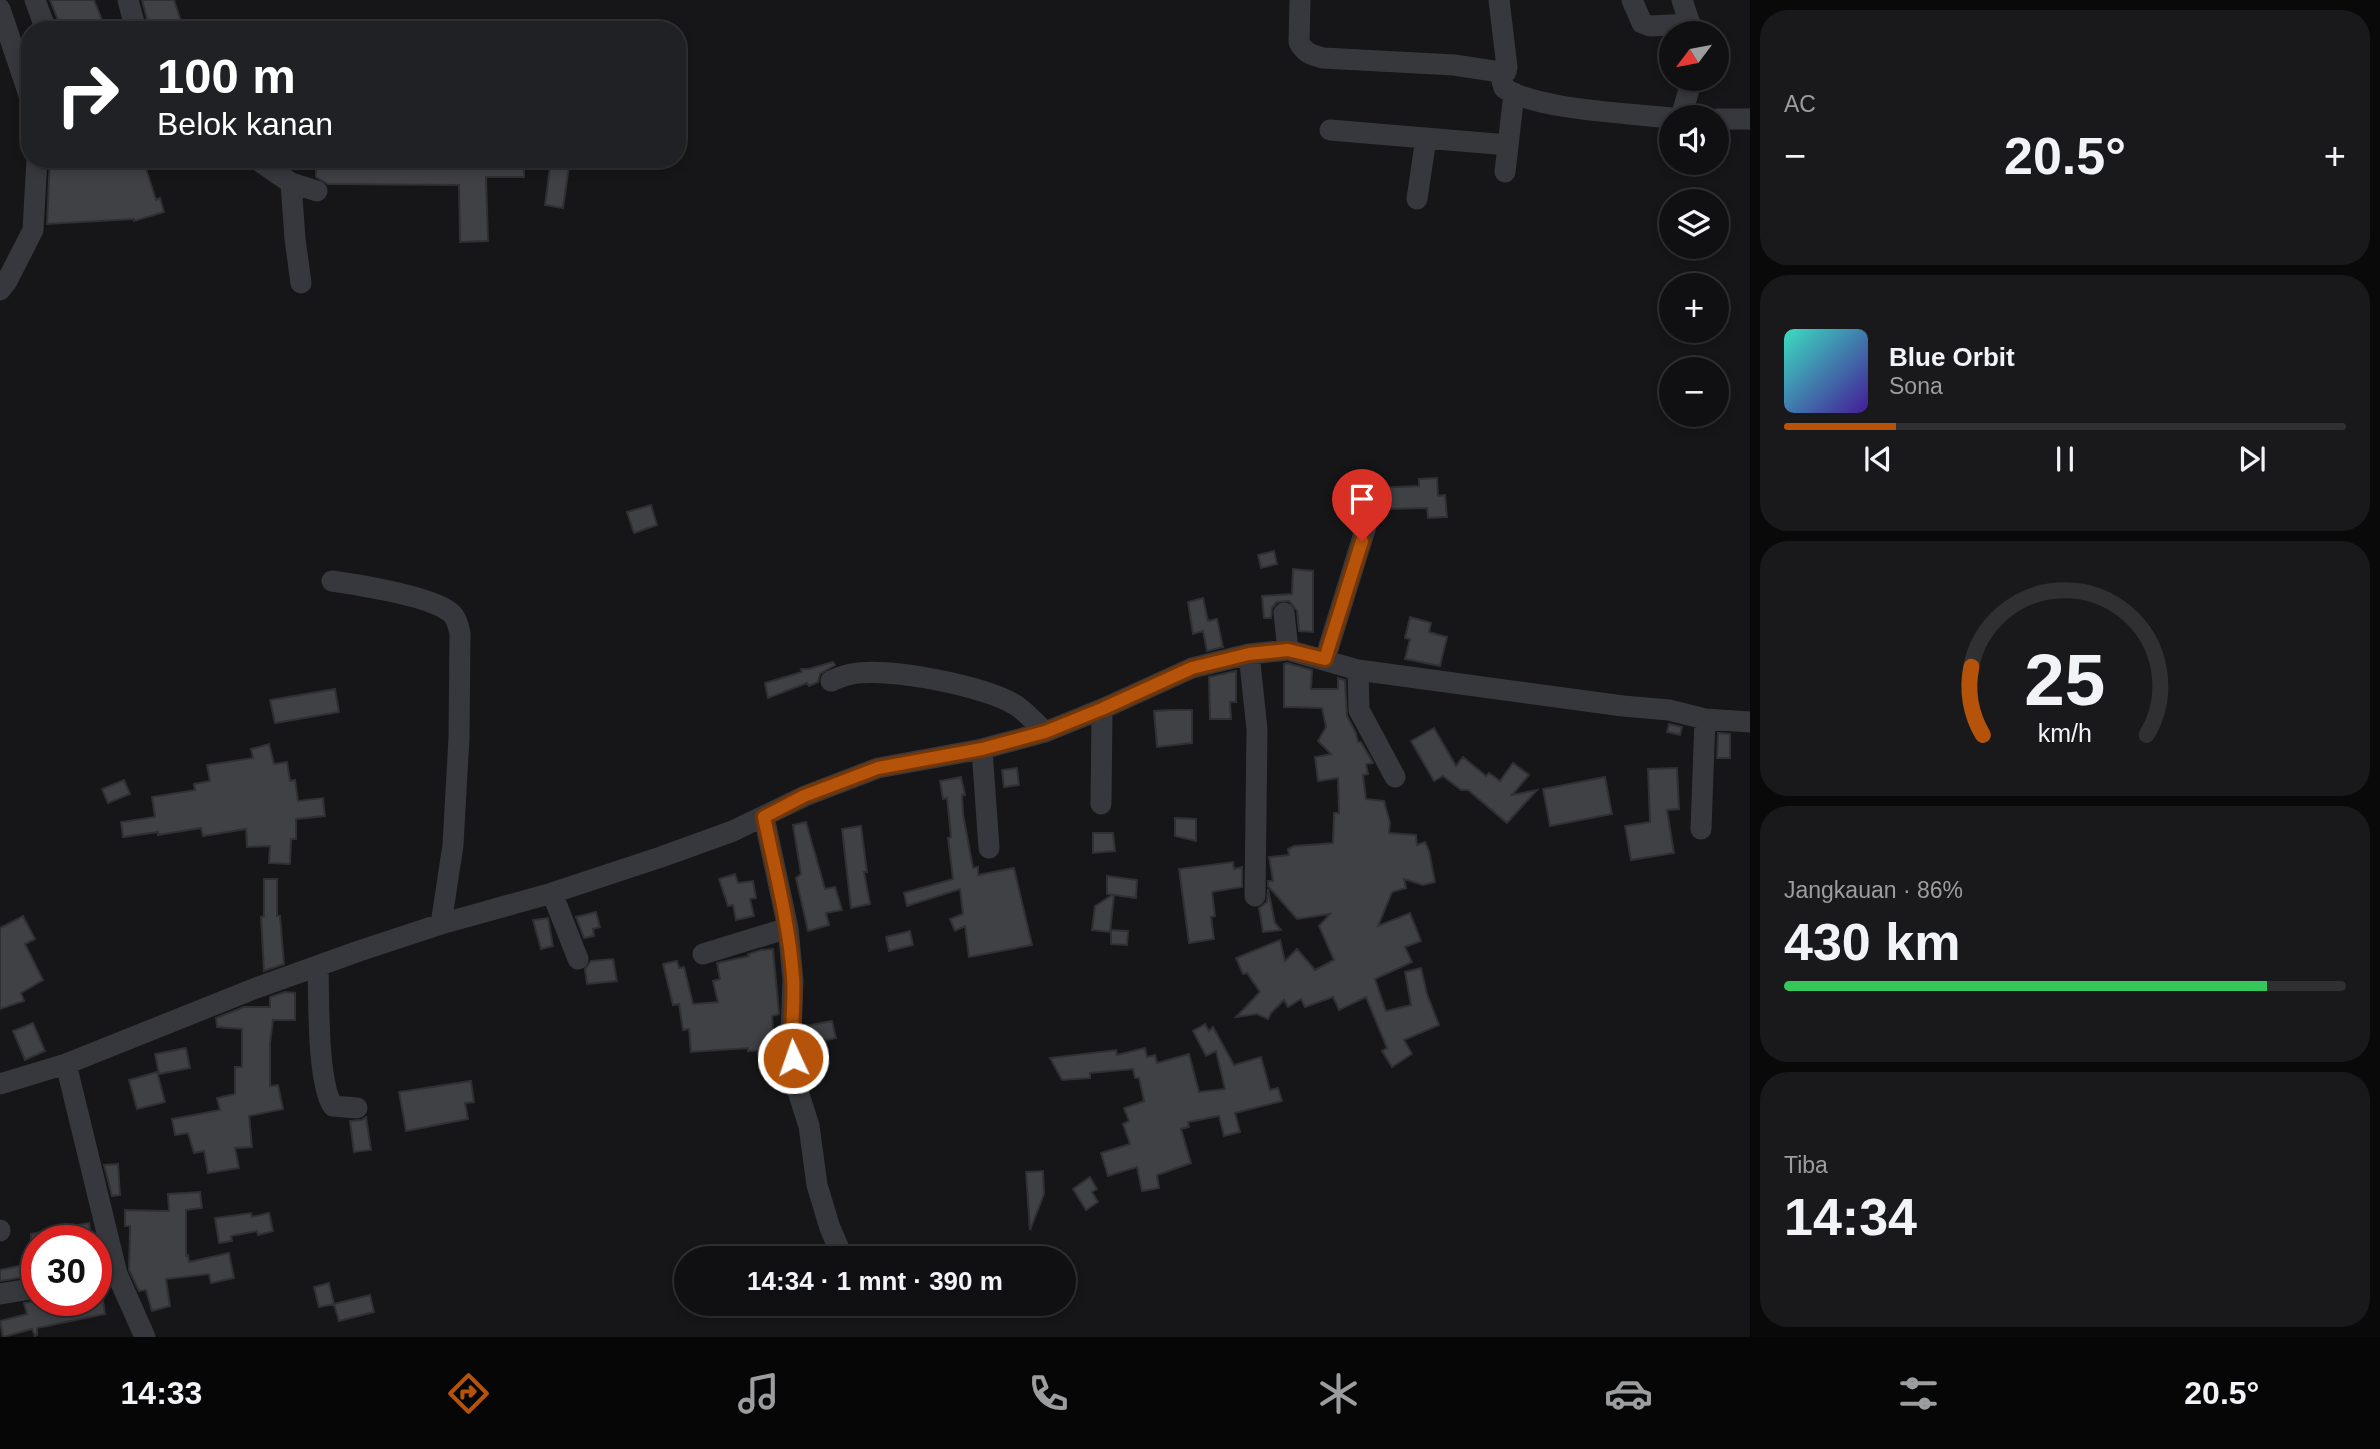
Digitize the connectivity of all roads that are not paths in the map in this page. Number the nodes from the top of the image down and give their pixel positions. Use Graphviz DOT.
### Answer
graph roads {
  1 [pos="33,0"];
  2 [pos="128,0"];
  3 [pos="1300,0"];
  4 [pos="1499,0"];
  5 [pos="1632,0"];
  6 [pos="1682,0"];
  7 [pos="1,10"];
  8 [pos="42,21"];
  9 [pos="134,21"];
  10 [pos="1689,21"];
  11 [pos="1659,27"];
  12 [pos="21,70"];
  13 [pos="1504,71"];
  14 [pos="1514,93"];
  15 [pos="1659,117"];
  16 [pos="1729,119"];
  17 [pos="1750,119"];
  18 [pos="1330,130"];
  19 [pos="1426,138"];
  20 [pos="1508,145"];
  21 [pos="36,168"];
  22 [pos="269,168"];
  23 [pos="1505,172"];
  24 [pos="291,183"];
  25 [pos="317,191"];
  26 [pos="1417,199"];
  27 [pos="301,283"];
  28 [pos="0,290"];
  29 [pos="1369,517"];
  30 [pos="332,581"];
  31 [pos="1284,612"];
  32 [pos="1288,650"];
  33 [pos="1249,654"];
  34 [pos="1325,659"];
  35 [pos="1357,670"];
  36 [pos="831,681"];
  37 [pos="1102,709"];
  38 [pos="1704,719"];
  39 [pos="1750,722"];
  40 [pos="1045,732"];
  41 [pos="982,749"];
  42 [pos="1395,777"];
  43 [pos="1101,804"];
  44 [pos="764,817"];
  45 [pos="1701,829"];
  46 [pos="989,848"];
  47 [pos="552,893"];
  48 [pos="1255,896"];
  49 [pos="441,923"];
  50 [pos="788,928"];
  51 [pos="703,954"];
  52 [pos="578,959"];
  53 [pos="318,966"];
  54 [pos="66,1064"];
  55 [pos="0,1084"];
  56 [pos="357,1108"];
  57 [pos="97,1225"];
  58 [pos="838,1246"];
  59 [pos="112,1284"];
  60 [pos="21,1291"];
  61 [pos="0,1294"];
  62 [pos="145,1337"];
  1 -- 7 [label="street"];
  1 -- 8 [label="street"];
  2 -- 9 [label="street"];
  3 -- 13 [label="street"];
  4 -- 13 [label="street"];
  5 -- 11 [label="street"];
  6 -- 10 [label="street"];
  7 -- 12 [label="street"];
  13 -- 14 [label="street"];
  14 -- 15 [label="street"];
  14 -- 20 [label="street"];
  16 -- 17 [label="street"];
  18 -- 19 [label="street"];
  19 -- 20 [label="street"];
  19 -- 26 [label="street"];
  20 -- 23 [label="street"];
  21 -- 28 [label="street"];
  22 -- 24 [label="street"];
  24 -- 25 [label="street"];
  24 -- 27 [label="street"];
  29 -- 34 [label="street"];
  30 -- 49 [label="street"];
  31 -- 32 [label="street"];
  32 -- 33 [label="street"];
  32 -- 34 [label="street"];
  33 -- 37 [label="street"];
  33 -- 48 [label="street"];
  34 -- 35 [label="street"];
  35 -- 38 [label="street"];
  35 -- 42 [label="street"];
  36 -- 40 [label="street"];
  37 -- 40 [label="street"];
  37 -- 43 [label="street"];
  38 -- 39 [label="street"];
  38 -- 45 [label="street"];
  40 -- 41 [label="street"];
  41 -- 44 [label="street"];
  41 -- 46 [label="street"];
  44 -- 47 [label="street"];
  44 -- 50 [label="street"];
  47 -- 49 [label="street"];
  47 -- 52 [label="street"];
  49 -- 53 [label="street"];
  50 -- 51 [label="street"];
  50 -- 58 [label="street"];
  53 -- 54 [label="street"];
  53 -- 56 [label="street"];
  54 -- 55 [label="street"];
  54 -- 57 [label="street"];
  59 -- 62 [label="street"];
  60 -- 61 [label="street"];
}
